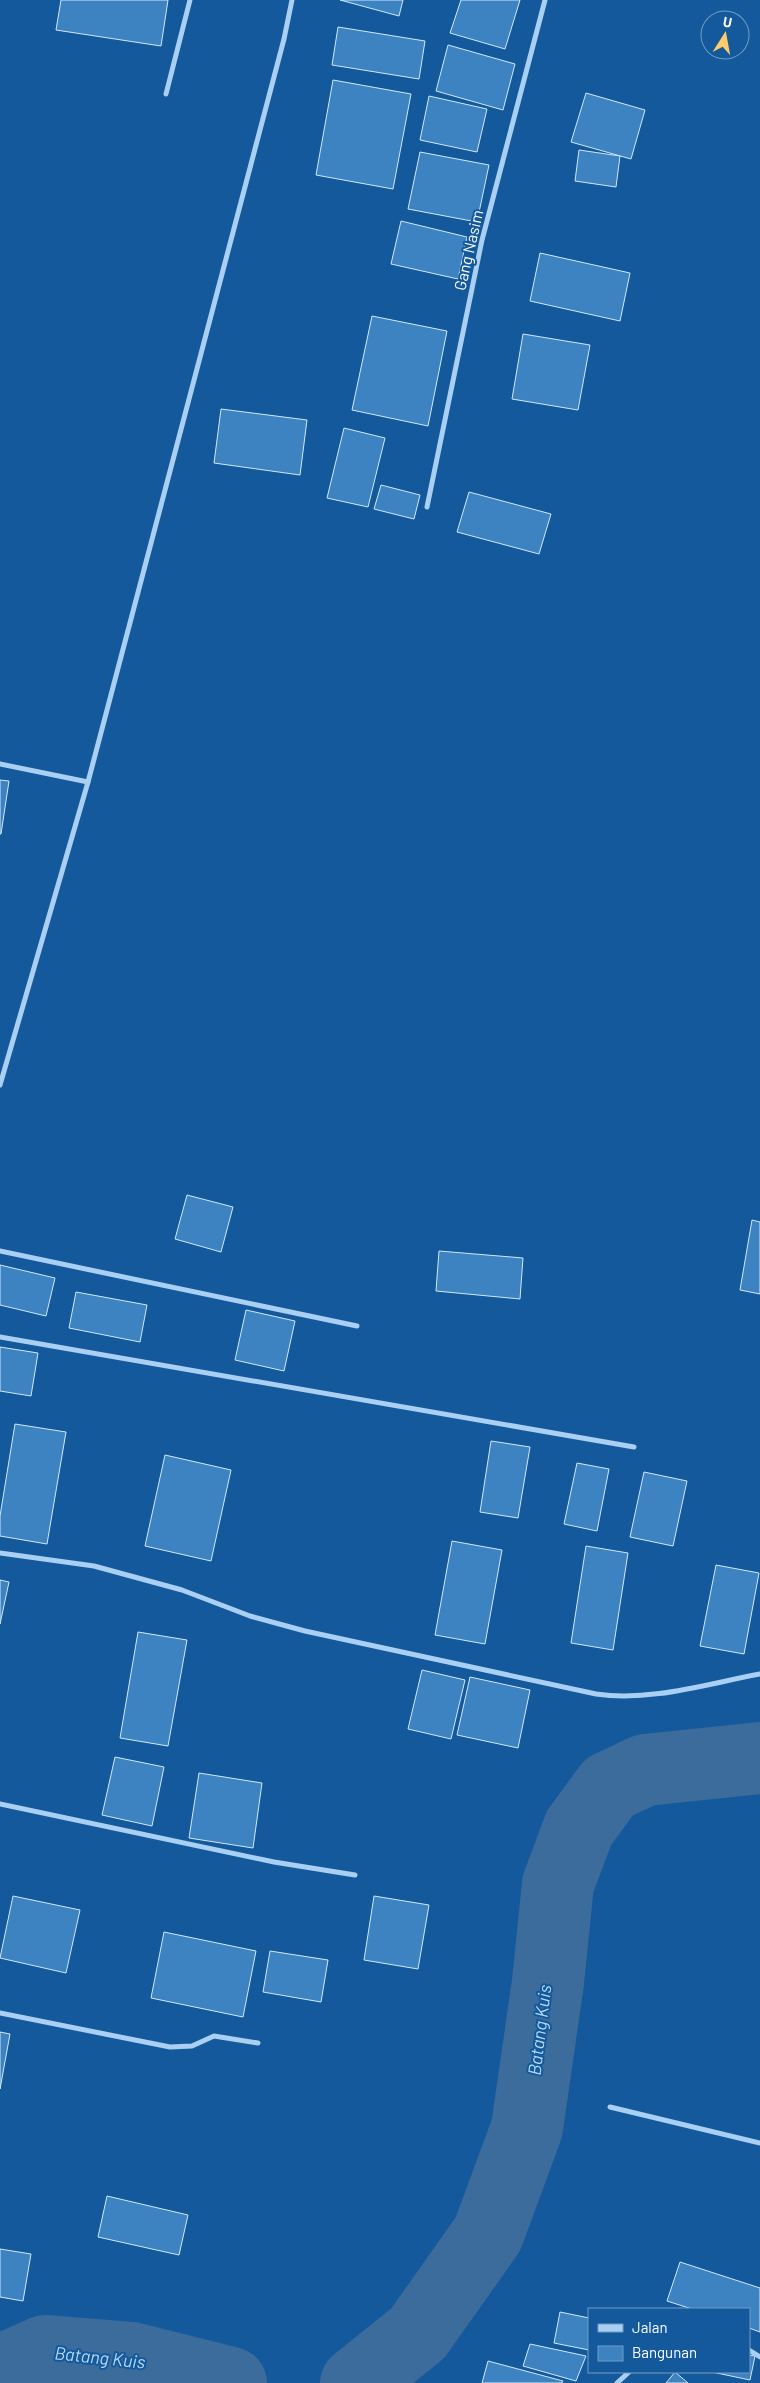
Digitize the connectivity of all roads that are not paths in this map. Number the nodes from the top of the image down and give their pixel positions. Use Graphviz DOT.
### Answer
graph roads {
  1 [pos="190,0"];
  2 [pos="292,0"];
  3 [pos="545,0"];
  4 [pos="166,94"];
  5 [pos="427,508"];
  6 [pos="0,764"];
  7 [pos="88,782"];
  8 [pos="0,1085"];
  9 [pos="0,1251"];
  10 [pos="358,1326"];
  11 [pos="0,1336"];
  12 [pos="634,1447"];
  13 [pos="0,1553"];
  14 [pos="760,1674"];
  15 [pos="0,1804"];
  16 [pos="355,1875"];
  17 [pos="0,2013"];
  18 [pos="258,2043"];
  19 [pos="610,2107"];
  20 [pos="760,2144"];
  21 [pos="628,2373"];
  22 [pos="618,2383"];
  1 -- 4 [label="street"];
  2 -- 7 [label="street"];
  3 -- 5 [label="street, Gang Nasim"];
  6 -- 7 [label="street"];
  7 -- 8 [label="street"];
  9 -- 10 [label="street"];
  11 -- 12 [label="street"];
  13 -- 14 [label="street"];
  15 -- 16 [label="street"];
  17 -- 18 [label="street"];
  19 -- 20 [label="street"];
  21 -- 22 [label="street"];
}
